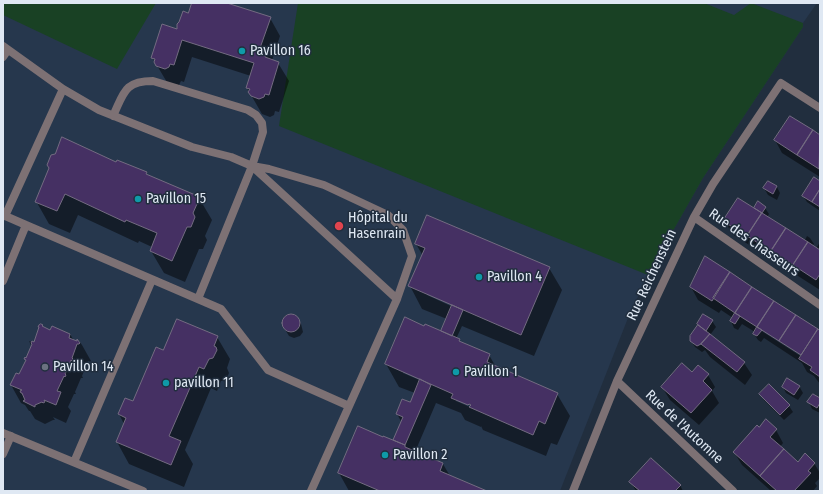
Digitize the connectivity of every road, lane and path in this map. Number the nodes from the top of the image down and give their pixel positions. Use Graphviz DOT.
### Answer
graph roads {
  1 [pos="6,48"];
  2 [pos="3,57"];
  3 [pos="63,89"];
  4 [pos="820,108"];
  5 [pos="113,116"];
  6 [pos="252,166"];
  7 [pos="4,216"];
  8 [pos="694,217"];
  9 [pos="26,225"];
  10 [pos="152,280"];
  11 [pos="3,281"];
  12 [pos="198,299"];
  13 [pos="397,299"];
  14 [pos="820,305"];
  15 [pos="617,381"];
  16 [pos="349,406"];
  17 [pos="7,434"];
  18 [pos="3,454"];
  19 [pos="74,462"];
  20 [pos="143,491"];
  21 [pos="311,491"];
  22 [pos="573,491"];
  23 [pos="733,491"];
  1 -- 2 [label="street"];
  1 -- 3 [label="street"];
  3 -- 5 [label="street"];
  3 -- 7 [label="street"];
  4 -- 8 [label="street, Rue Reichenstein"];
  5 -- 6 [label="street"];
  5 -- 6 [label="street"];
  6 -- 12 [label="street"];
  6 -- 13 [label="street"];
  6 -- 13 [label="street"];
  7 -- 9 [label="street"];
  8 -- 14 [label="street, Rue des Chasseurs"];
  8 -- 15 [label="street, Rue Reichenstein"];
  9 -- 10 [label="street"];
  9 -- 11 [label="street"];
  10 -- 12 [label="street"];
  10 -- 19 [label="street"];
  12 -- 16 [label="street"];
  13 -- 16 [label="street"];
  15 -- 22 [label="street, Rue Reichenstein"];
  15 -- 23 [label="street, Rue de l'Automne"];
  16 -- 21 [label="street"];
  17 -- 18 [label="street"];
  17 -- 19 [label="street"];
  19 -- 20 [label="street"];
}
